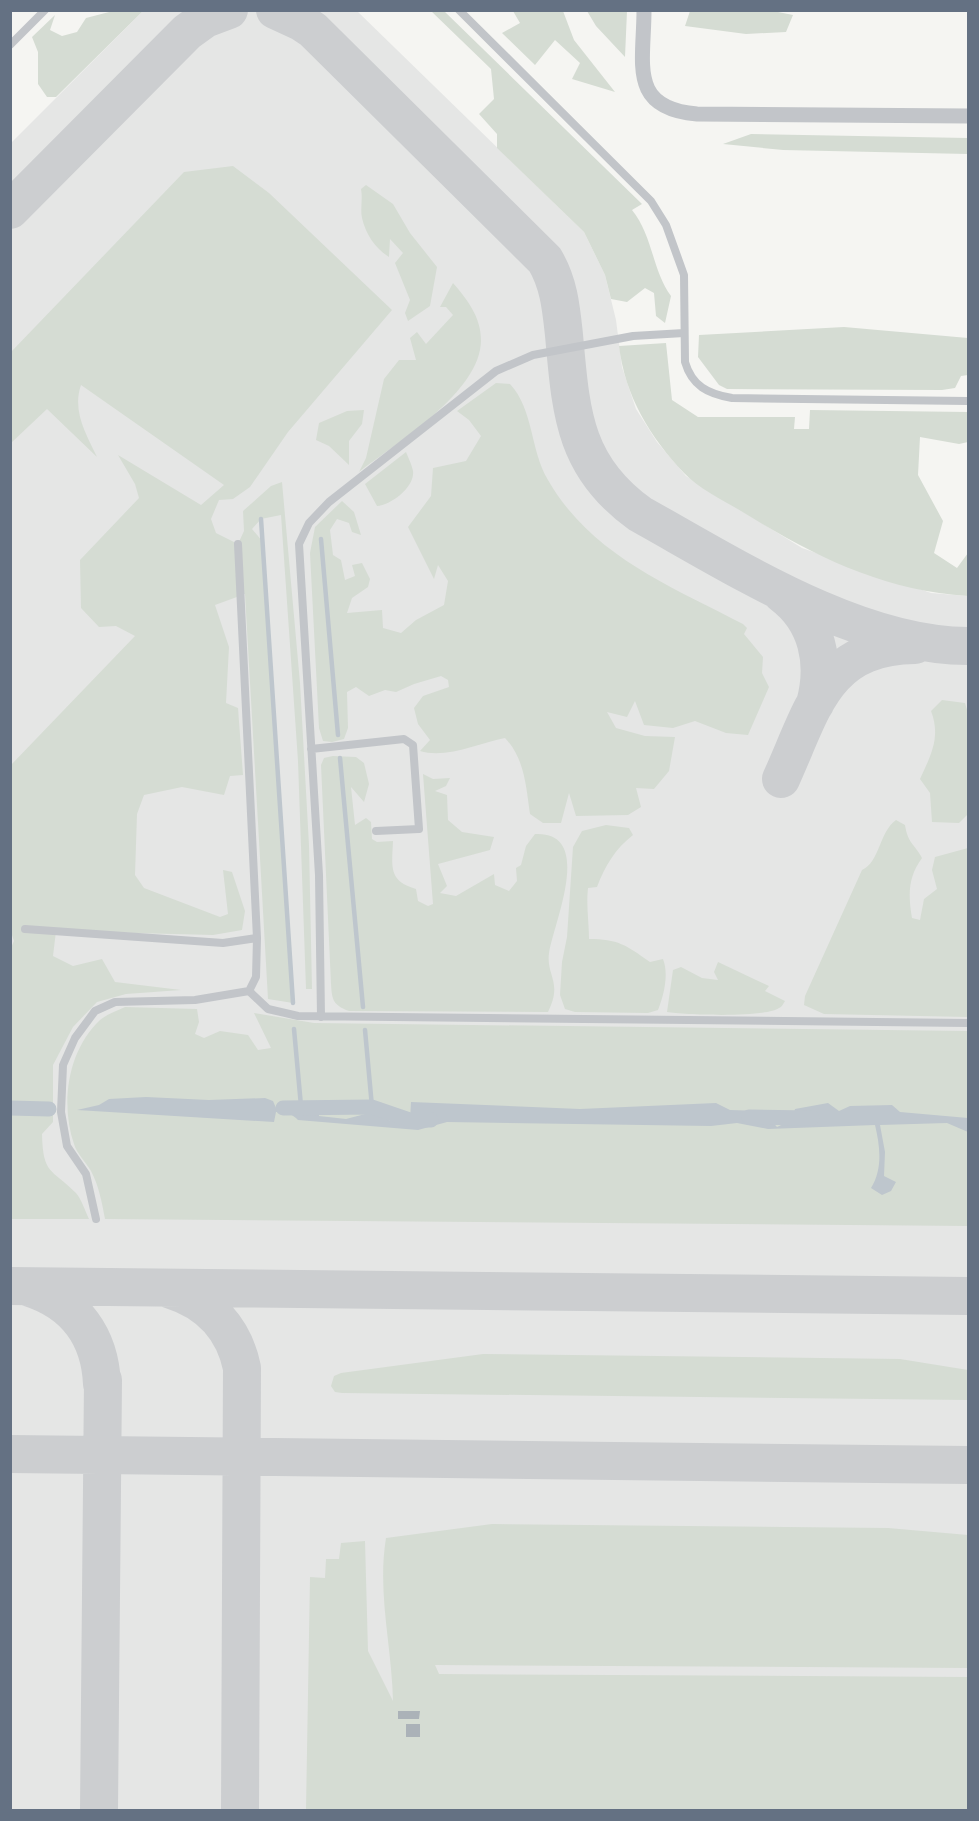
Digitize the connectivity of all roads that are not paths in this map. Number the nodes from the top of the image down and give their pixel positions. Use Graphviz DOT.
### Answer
graph roads {
  1 [pos="45,10"];
  2 [pos="459,10"];
  3 [pos="644,10"];
  4 [pos="10,45"];
  5 [pos="969,116"];
  6 [pos="684,333"];
  7 [pos="969,401"];
  8 [pos="238,544"];
  9 [pos="311,749"];
  10 [pos="376,831"];
  11 [pos="25,928"];
  12 [pos="257,938"];
  13 [pos="249,991"];
  14 [pos="321,1017"];
  15 [pos="969,1023"];
  16 [pos="96,1219"];
  1 -- 4 [label="lane"];
  2 -- 6 [label="lane"];
  3 -- 5 [label="street"];
  6 -- 7 [label="lane"];
  6 -- 9 [label="lane"];
  8 -- 12 [label="lane"];
  9 -- 10 [label="lane"];
  9 -- 14 [label="lane"];
  11 -- 12 [label="lane"];
  12 -- 13 [label="lane"];
  13 -- 14 [label="lane"];
  13 -- 16 [label="lane"];
  14 -- 15 [label="lane"];
}
